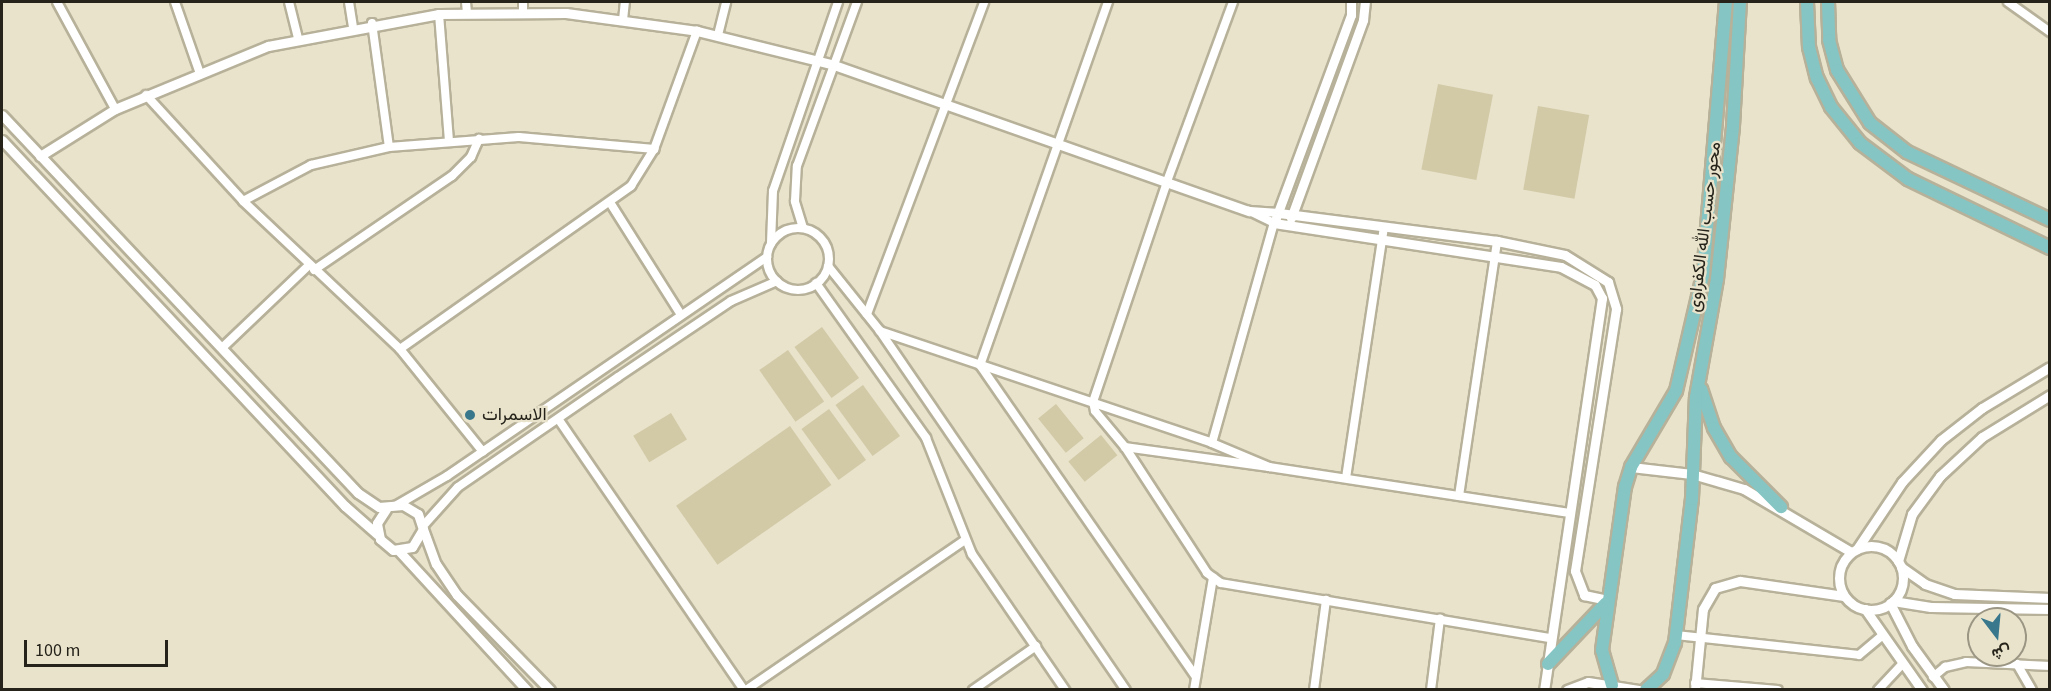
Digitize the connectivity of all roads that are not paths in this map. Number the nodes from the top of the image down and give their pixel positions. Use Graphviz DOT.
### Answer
graph roads {
  1 [pos="57,2"];
  2 [pos="175,2"];
  3 [pos="289,2"];
  4 [pos="348,2"];
  5 [pos="466,2"];
  6 [pos="625,2"];
  7 [pos="726,2"];
  8 [pos="837,2"];
  9 [pos="857,2"];
  10 [pos="984,2"];
  11 [pos="1108,2"];
  12 [pos="1233,2"];
  13 [pos="1351,2"];
  14 [pos="1365,2"];
  15 [pos="1726,2"];
  16 [pos="1740,2"];
  17 [pos="1807,2"];
  18 [pos="1828,2"];
  19 [pos="2013,3"];
  20 [pos="523,6"];
  21 [pos="467,13"];
  22 [pos="440,14"];
  23 [pos="623,20"];
  24 [pos="372,23"];
  25 [pos="353,26"];
  26 [pos="696,31"];
  27 [pos="2049,32"];
  28 [pos="718,35"];
  29 [pos="298,39"];
  30 [pos="814,61"];
  31 [pos="834,65"];
  32 [pos="199,70"];
  33 [pos="146,95"];
  34 [pos="947,102"];
  35 [pos="115,110"];
  36 [pos="2,115"];
  37 [pos="479,139"];
  38 [pos="2,140"];
  39 [pos="449,141"];
  40 [pos="1057,141"];
  41 [pos="390,147"];
  42 [pos="654,149"];
  43 [pos="40,156"];
  44 [pos="1168,179"];
  45 [pos="243,201"];
  46 [pos="611,204"];
  47 [pos="1249,211"];
  48 [pos="1279,213"];
  49 [pos="1293,214"];
  50 [pos="2049,220"];
  51 [pos="1275,223"];
  52 [pos="1289,226"];
  53 [pos="802,228"];
  54 [pos="1384,228"];
  55 [pos="1382,240"];
  56 [pos="1497,241"];
  57 [pos="771,243"];
  58 [pos="2049,248"];
  59 [pos="767,257"];
  60 [pos="1495,257"];
  61 [pos="828,266"];
  62 [pos="312,268"];
  63 [pos="1602,275"];
  64 [pos="777,281"];
  65 [pos="816,283"];
  66 [pos="1595,285"];
  67 [pos="680,313"];
  68 [pos="867,314"];
  69 [pos="879,331"];
  70 [pos="223,347"];
  71 [pos="400,349"];
  72 [pos="980,365"];
  73 [pos="2049,367"];
  74 [pos="1698,379"];
  75 [pos="2049,395"];
  76 [pos="1093,405"];
  77 [pos="559,420"];
  78 [pos="1212,443"];
  79 [pos="1125,447"];
  80 [pos="483,452"];
  81 [pos="1269,467"];
  82 [pos="1631,467"];
  83 [pos="1692,474"];
  84 [pos="1346,478"];
  85 [pos="1459,496"];
  86 [pos="396,505"];
  87 [pos="1781,507"];
  88 [pos="386,509"];
  89 [pos="1569,513"];
  90 [pos="423,528"];
  91 [pos="377,534"];
  92 [pos="965,540"];
  93 [pos="1854,550"];
  94 [pos="399,551"];
  95 [pos="1900,564"];
  96 [pos="1213,579"];
  97 [pos="1844,596"];
  98 [pos="2049,598"];
  99 [pos="1326,600"];
  100 [pos="1606,602"];
  101 [pos="1892,602"];
  102 [pos="1864,609"];
  103 [pos="2049,609"];
  104 [pos="1440,619"];
  105 [pos="1676,634"];
  106 [pos="1883,635"];
  107 [pos="1700,637"];
  108 [pos="1551,638"];
  109 [pos="1035,646"];
  110 [pos="1967,663"];
  111 [pos="1548,664"];
  112 [pos="1902,664"];
  113 [pos="2027,665"];
  114 [pos="2049,666"];
  115 [pos="2019,667"];
  116 [pos="1934,676"];
  117 [pos="1196,677"];
  118 [pos="1612,685"];
  119 [pos="1695,686"];
  120 [pos="1749,688"];
  121 [pos="527,690"];
  122 [pos="550,690"];
  123 [pos="745,690"];
  124 [pos="973,690"];
  125 [pos="1065,690"];
  126 [pos="1126,690"];
  127 [pos="1194,690"];
  128 [pos="1314,690"];
  129 [pos="1431,690"];
  130 [pos="1544,690"];
  131 [pos="1567,690"];
  132 [pos="1638,690"];
  133 [pos="1646,690"];
  134 [pos="1778,690"];
  135 [pos="1878,690"];
  136 [pos="1922,690"];
  137 [pos="1944,690"];
  138 [pos="2032,690"];
  1 -- 35 [label="street"];
  2 -- 32 [label="street"];
  3 -- 29 [label="street"];
  4 -- 25 [label="street"];
  5 -- 21 [label="street"];
  6 -- 23 [label="street"];
  7 -- 28 [label="street"];
  8 -- 30 [label="street"];
  9 -- 31 [label="street"];
  10 -- 34 [label="street"];
  11 -- 40 [label="street"];
  12 -- 44 [label="street"];
  13 -- 48 [label="street"];
  14 -- 49 [label="street"];
  15 -- 82 [label="main road, محور حسب الله الكفراوى"];
  16 -- 74 [label="main road, محور حسب الله الكفراوى"];
  17 -- 58 [label="main road"];
  18 -- 50 [label="main road"];
  19 -- 27 [label="street"];
  20 -- 21 [label="street"];
  20 -- 23 [label="street"];
  21 -- 22 [label="street"];
  22 -- 24 [label="street"];
  22 -- 39 [label="street"];
  23 -- 26 [label="street"];
  24 -- 25 [label="street"];
  24 -- 41 [label="street"];
  25 -- 29 [label="street"];
  26 -- 28 [label="street"];
  26 -- 42 [label="street"];
  28 -- 30 [label="street"];
  29 -- 32 [label="street"];
  30 -- 31 [label="street"];
  30 -- 57 [label="street"];
  31 -- 34 [label="street"];
  31 -- 53 [label="street"];
  32 -- 33 [label="street"];
  33 -- 35 [label="street"];
  33 -- 45 [label="street"];
  34 -- 40 [label="street"];
  34 -- 68 [label="street"];
  35 -- 43 [label="street"];
  36 -- 43 [label="street"];
  37 -- 39 [label="street"];
  37 -- 42 [label="street"];
  37 -- 62 [label="street"];
  38 -- 91 [label="street"];
  39 -- 41 [label="street"];
  40 -- 44 [label="street"];
  40 -- 72 [label="street"];
  41 -- 45 [label="street"];
  42 -- 46 [label="street"];
  43 -- 70 [label="street"];
  44 -- 47 [label="street"];
  44 -- 76 [label="street"];
  45 -- 62 [label="street"];
  46 -- 67 [label="street"];
  46 -- 71 [label="street"];
  47 -- 48 [label="street"];
  47 -- 51 [label="street"];
  48 -- 49 [label="street"];
  48 -- 51 [label="street"];
  49 -- 52 [label="street"];
  49 -- 54 [label="street"];
  51 -- 52 [label="street"];
  51 -- 78 [label="street"];
  52 -- 55 [label="street"];
  53 -- 57 [label="street"];
  53 -- 61 [label="street"];
  54 -- 55 [label="street"];
  54 -- 56 [label="street"];
  55 -- 60 [label="street"];
  55 -- 84 [label="street"];
  56 -- 60 [label="street"];
  56 -- 63 [label="street"];
  57 -- 59 [label="street"];
  59 -- 64 [label="street"];
  59 -- 67 [label="street"];
  60 -- 66 [label="street"];
  60 -- 85 [label="street"];
  61 -- 65 [label="street"];
  61 -- 68 [label="street"];
  62 -- 70 [label="street"];
  62 -- 71 [label="street"];
  63 -- 66 [label="street"];
  63 -- 100 [label="street"];
  64 -- 65 [label="street"];
  64 -- 77 [label="street"];
  65 -- 92 [label="street"];
  66 -- 89 [label="street"];
  67 -- 80 [label="street"];
  68 -- 69 [label="street"];
  69 -- 72 [label="street"];
  69 -- 126 [label="street"];
  70 -- 88 [label="street"];
  71 -- 80 [label="street"];
  72 -- 76 [label="street"];
  72 -- 117 [label="street"];
  73 -- 93 [label="street"];
  74 -- 83 [label="main road, محور حسب الله الكفراوى"];
  74 -- 87 [label="main road"];
  75 -- 95 [label="street"];
  76 -- 78 [label="street"];
  76 -- 79 [label="street"];
  77 -- 90 [label="street"];
  77 -- 123 [label="street"];
  78 -- 81 [label="street"];
  79 -- 81 [label="street"];
  79 -- 96 [label="street"];
  80 -- 86 [label="street"];
  81 -- 84 [label="street"];
  82 -- 83 [label="street"];
  82 -- 100 [label="main road, محور حسب الله الكفراوى"];
  83 -- 87 [label="street"];
  83 -- 105 [label="main road, محور حسب الله الكفراوى"];
  84 -- 85 [label="street"];
  85 -- 89 [label="street"];
  86 -- 88 [label="street"];
  86 -- 90 [label="street"];
  87 -- 93 [label="street"];
  88 -- 91 [label="street"];
  89 -- 108 [label="street"];
  90 -- 94 [label="street"];
  90 -- 122 [label="street"];
  91 -- 94 [label="street"];
  92 -- 109 [label="street"];
  92 -- 123 [label="street"];
  93 -- 95 [label="street"];
  93 -- 97 [label="street"];
  94 -- 121 [label="street"];
  95 -- 98 [label="street"];
  95 -- 101 [label="street"];
  96 -- 99 [label="street"];
  96 -- 117 [label="street"];
  97 -- 102 [label="street"];
  97 -- 107 [label="street"];
  99 -- 104 [label="street"];
  99 -- 128 [label="street"];
  100 -- 111 [label="main road"];
  100 -- 118 [label="main road, محور حسب الله الكفراوى"];
  101 -- 102 [label="street"];
  101 -- 103 [label="street"];
  101 -- 116 [label="street"];
  102 -- 106 [label="street"];
  104 -- 108 [label="street"];
  104 -- 129 [label="street"];
  105 -- 107 [label="street"];
  105 -- 133 [label="main road, محور حسب الله الكفراوى"];
  106 -- 107 [label="street"];
  106 -- 112 [label="street"];
  107 -- 119 [label="street"];
  108 -- 111 [label="street"];
  109 -- 124 [label="street"];
  109 -- 125 [label="street"];
  110 -- 116 [label="street"];
  111 -- 130 [label="street"];
  112 -- 135 [label="street"];
  112 -- 136 [label="street"];
  113 -- 114 [label="street"];
  115 -- 138 [label="street"];
  116 -- 137 [label="street"];
  117 -- 127 [label="street"];
  118 -- 131 [label="street"];
  118 -- 132 [label="street"];
  119 -- 120 [label="street"];
  120 -- 134 [label="street"];
}
